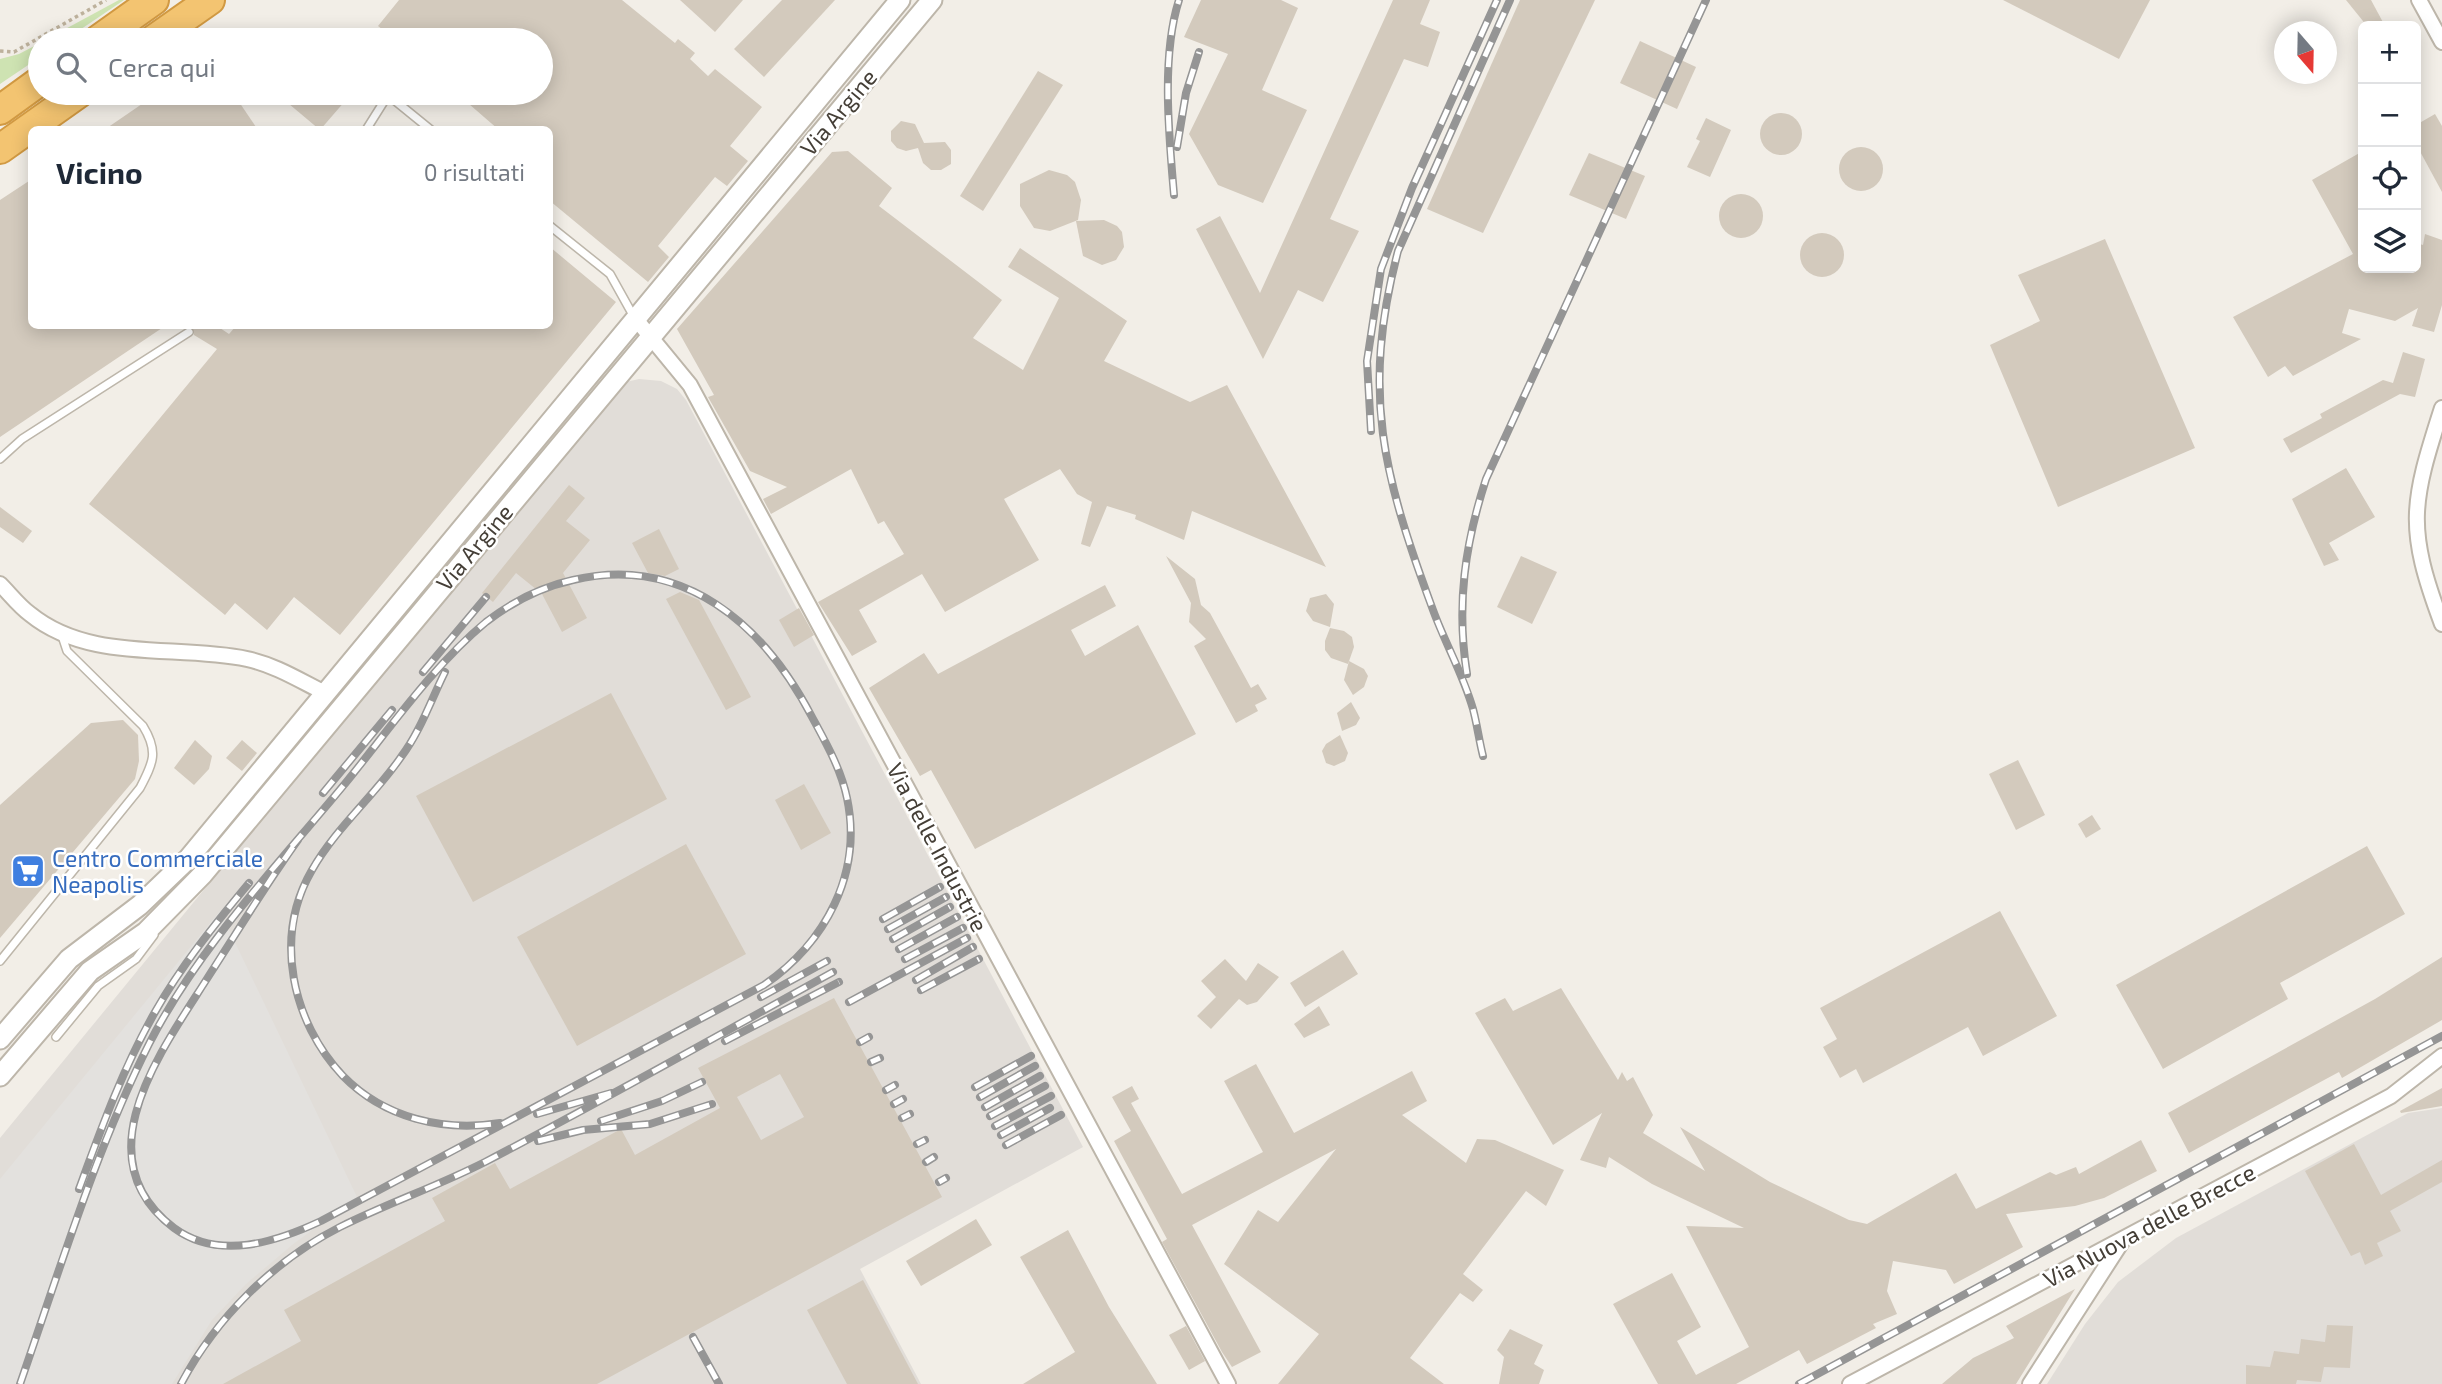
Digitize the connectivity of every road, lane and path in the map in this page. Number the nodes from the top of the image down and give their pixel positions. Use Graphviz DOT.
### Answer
graph roads {
  1 [pos="106,0"];
  2 [pos="154,0"];
  3 [pos="210,0"];
  4 [pos="900,0"];
  5 [pos="932,0"];
  6 [pos="2419,0"];
  7 [pos="56,28"];
  8 [pos="115,28"];
  9 [pos="170,28"];
  10 [pos="2442,42"];
  11 [pos="28,44"];
  12 [pos="0,51"];
  13 [pos="28,86"];
  14 [pos="28,89"];
  15 [pos="0,101"];
  16 [pos="62,105"];
  17 [pos="382,105"];
  18 [pos="400,105"];
  19 [pos="0,110"];
  20 [pos="32,126"];
  21 [pos="369,126"];
  22 [pos="426,126"];
  23 [pos="28,129"];
  24 [pos="0,149"];
  25 [pos="553,228"];
  26 [pos="635,318"];
  27 [pos="189,332"];
  28 [pos="650,335"];
  29 [pos="2442,408"];
  30 [pos="0,459"];
  31 [pos="0,584"];
  32 [pos="2442,624"];
  33 [pos="61,632"];
  34 [pos="325,693"];
  35 [pos="343,706"];
  36 [pos="182,898"];
  37 [pos="0,961"];
  38 [pos="56,1037"];
  39 [pos="0,1039"];
  40 [pos="2442,1056"];
  41 [pos="0,1076"];
  42 [pos="2124,1239"];
  43 [pos="1228,1384"];
  44 [pos="1850,1384"];
  45 [pos="2030,1384"];
  1 -- 7 [label="path"];
  2 -- 8 [label="highway"];
  3 -- 9 [label="highway"];
  4 -- 26 [label="street, Via Argine"];
  5 -- 28 [label="street, Via Argine"];
  6 -- 10 [label="street"];
  11 -- 12 [label="path"];
  13 -- 15 [label="highway"];
  14 -- 19 [label="highway"];
  16 -- 20 [label="highway"];
  17 -- 21 [label="lane"];
  18 -- 22 [label="lane"];
  23 -- 24 [label="highway"];
  25 -- 26 [label="lane"];
  26 -- 28 [label="street, Via delle Industrie"];
  26 -- 34 [label="street, Via Argine"];
  27 -- 30 [label="lane"];
  28 -- 35 [label="street, Via Argine"];
  28 -- 43 [label="street, Via delle Industrie"];
  29 -- 32 [label="street"];
  31 -- 33 [label="street"];
  33 -- 34 [label="street"];
  33 -- 37 [label="lane"];
  34 -- 35 [label="street"];
  34 -- 39 [label="street, Via Argine"];
  35 -- 36 [label="street, Via Argine"];
  36 -- 38 [label="lane"];
  36 -- 41 [label="street, Via Argine"];
  40 -- 42 [label="street, Via Nuova delle Brecce"];
  42 -- 44 [label="street, Via Nuova delle Brecce"];
  42 -- 45 [label="street"];
}
